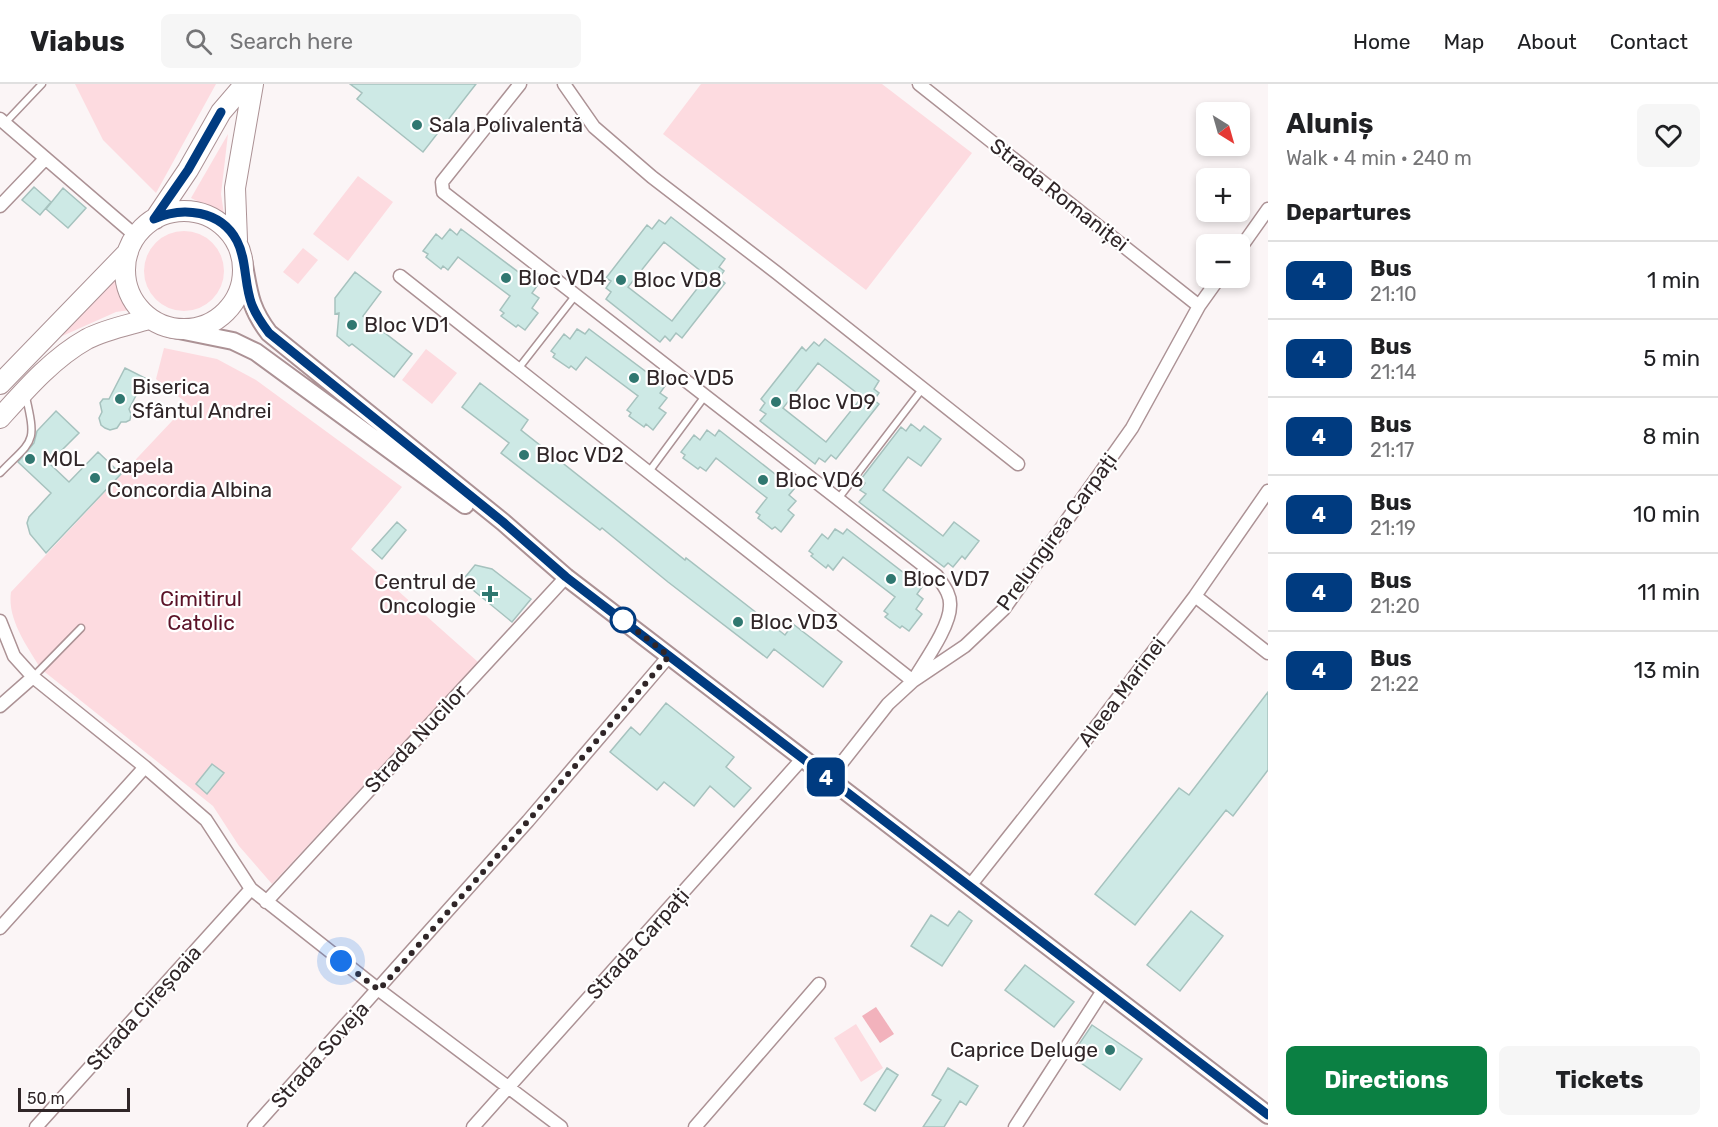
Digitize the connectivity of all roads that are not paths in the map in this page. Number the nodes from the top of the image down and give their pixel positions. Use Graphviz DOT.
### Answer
graph roads {
  1 [pos="42,84"];
  2 [pos="245,84"];
  3 [pos="253,84"];
  4 [pos="520,84"];
  5 [pos="564,84"];
  6 [pos="919,84"];
  7 [pos="2,121"];
  8 [pos="45,159"];
  9 [pos="0,206"];
  10 [pos="1268,208"];
  11 [pos="154,219"];
  12 [pos="1250,234"];
  13 [pos="237,240"];
  14 [pos="132,244"];
  15 [pos="243,260"];
  16 [pos="400,276"];
  17 [pos="1212,288"];
  18 [pos="575,296"];
  19 [pos="1199,306"];
  20 [pos="149,319"];
  21 [pos="169,328"];
  22 [pos="518,369"];
  23 [pos="0,384"];
  24 [pos="923,388"];
  25 [pos="24,391"];
  26 [pos="705,396"];
  27 [pos="0,418"];
  28 [pos="1018,464"];
  29 [pos="0,473"];
  30 [pos="648,473"];
  31 [pos="1268,491"];
  32 [pos="838,499"];
  33 [pos="566,577"];
  34 [pos="1195,596"];
  35 [pos="1,628"];
  36 [pos="81,628"];
  37 [pos="1268,653"];
  38 [pos="669,656"];
  39 [pos="33,677"];
  40 [pos="913,681"];
  41 [pos="0,706"];
  42 [pos="802,759"];
  43 [pos="145,767"];
  44 [pos="829,779"];
  45 [pos="969,887"];
  46 [pos="251,889"];
  47 [pos="266,902"];
  48 [pos="0,928"];
  49 [pos="819,984"];
  50 [pos="1104,989"];
  51 [pos="379,990"];
  52 [pos="509,1088"];
  53 [pos="1268,1115"];
  54 [pos="36,1127"];
  55 [pos="254,1127"];
  56 [pos="473,1127"];
  57 [pos="561,1127"];
  58 [pos="695,1127"];
  59 [pos="1016,1127"];
  1 -- 7 [label="lane"];
  2 -- 11 [label="main road"];
  3 -- 13 [label="main road"];
  4 -- 18 [label="street"];
  5 -- 24 [label="street"];
  6 -- 19 [label="street, Strada Romaniței"];
  7 -- 8 [label="street"];
  8 -- 9 [label="street"];
  8 -- 14 [label="street"];
  10 -- 12 [label="street"];
  11 -- 13 [label="main road"];
  11 -- 14 [label="main road"];
  13 -- 15 [label="main road"];
  14 -- 20 [label="main road"];
  14 -- 23 [label="main road"];
  15 -- 21 [label="main road"];
  15 -- 33 [label="main road"];
  16 -- 22 [label="street"];
  17 -- 19 [label="street, Prelungirea Carpați"];
  18 -- 22 [label="lane"];
  18 -- 26 [label="street"];
  19 -- 40 [label="street, Prelungirea Carpați"];
  20 -- 21 [label="main road"];
  20 -- 25 [label="main road"];
  21 -- 33 [label="main road"];
  22 -- 30 [label="street"];
  24 -- 28 [label="street"];
  24 -- 32 [label="lane"];
  25 -- 27 [label="main road"];
  25 -- 29 [label="lane"];
  26 -- 30 [label="lane"];
  26 -- 32 [label="street"];
  30 -- 40 [label="street"];
  31 -- 34 [label="street, Aleea Marinei"];
  32 -- 40 [label="street"];
  33 -- 38 [label="main road"];
  33 -- 47 [label="street, Strada Nucilor"];
  34 -- 37 [label="street"];
  34 -- 45 [label="street, Aleea Marinei"];
  35 -- 39 [label="street"];
  36 -- 39 [label="lane"];
  38 -- 42 [label="main road"];
  38 -- 51 [label="street, Strada Soveja"];
  39 -- 41 [label="street"];
  39 -- 43 [label="street"];
  40 -- 44 [label="street, Prelungirea Carpați"];
  42 -- 44 [label="main road"];
  42 -- 52 [label="street, Strada Carpați"];
  43 -- 46 [label="street"];
  43 -- 48 [label="street"];
  44 -- 45 [label="main road"];
  45 -- 50 [label="main road"];
  46 -- 47 [label="street"];
  46 -- 54 [label="street, Strada Cireșoaia"];
  47 -- 51 [label="street"];
  49 -- 58 [label="street"];
  50 -- 53 [label="main road"];
  50 -- 59 [label="street"];
  51 -- 52 [label="street"];
  51 -- 55 [label="street, Strada Soveja"];
  52 -- 56 [label="street, Strada Carpați"];
  52 -- 57 [label="street"];
}
